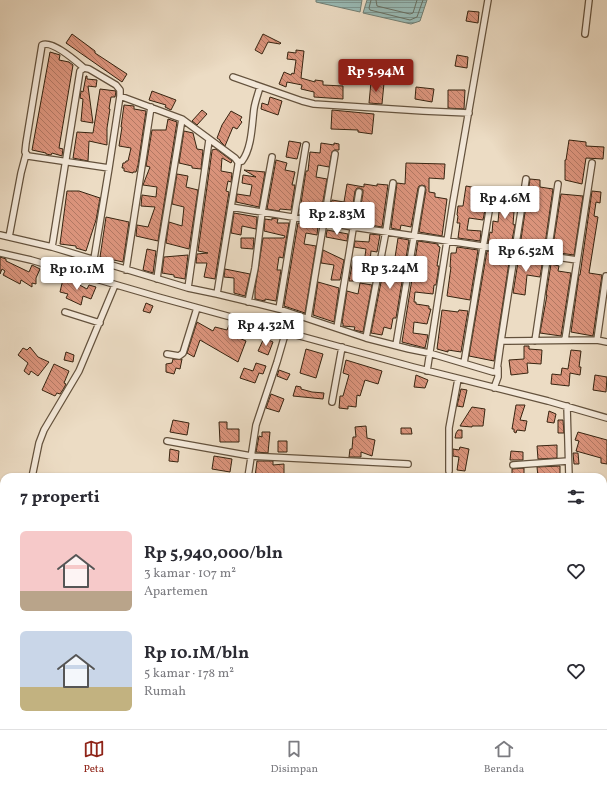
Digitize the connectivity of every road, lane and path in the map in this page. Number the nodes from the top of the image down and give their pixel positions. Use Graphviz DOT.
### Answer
graph roads {
  1 [pos="488,0"];
  2 [pos="589,0"];
  3 [pos="585,34"];
  4 [pos="84,68"];
  5 [pos="233,77"];
  6 [pos="260,87"];
  7 [pos="120,96"];
  8 [pos="151,107"];
  9 [pos="469,113"];
  10 [pos="182,119"];
  11 [pos="209,140"];
  12 [pos="306,145"];
  13 [pos="26,154"];
  14 [pos="335,154"];
  15 [pos="272,157"];
  16 [pos="64,160"];
  17 [pos="238,162"];
  18 [pos="592,163"];
  19 [pos="109,168"];
  20 [pos="526,179"];
  21 [pos="393,183"];
  22 [pos="558,184"];
  23 [pos="422,189"];
  24 [pos="359,192"];
  25 [pos="492,193"];
  26 [pos="231,207"];
  27 [pos="262,212"];
  28 [pos="294,217"];
  29 [pos="324,221"];
  30 [pos="354,227"];
  31 [pos="386,231"];
  32 [pos="0,235"];
  33 [pos="415,235"];
  34 [pos="9,237"];
  35 [pos="448,241"];
  36 [pos="52,246"];
  37 [pos="484,246"];
  38 [pos="515,251"];
  39 [pos="0,253"];
  40 [pos="547,255"];
  41 [pos="577,260"];
  42 [pos="94,262"];
  43 [pos="126,270"];
  44 [pos="91,276"];
  45 [pos="606,276"];
  46 [pos="157,279"];
  47 [pos="115,285"];
  48 [pos="188,288"];
  49 [pos="217,294"];
  50 [pos="248,302"];
  51 [pos="197,308"];
  52 [pos="279,309"];
  53 [pos="65,312"];
  54 [pos="308,318"];
  55 [pos="100,323"];
  56 [pos="337,328"];
  57 [pos="286,331"];
  58 [pos="366,338"];
  59 [pos="565,340"];
  60 [pos="597,340"];
  61 [pos="501,341"];
  62 [pos="534,341"];
  63 [pos="607,342"];
  64 [pos="396,345"];
  65 [pos="342,347"];
  66 [pos="167,354"];
  67 [pos="429,356"];
  68 [pos="464,363"];
  69 [pos="498,366"];
  70 [pos="427,369"];
  71 [pos="458,379"];
  72 [pos="494,388"];
  73 [pos="332,402"];
  74 [pos="566,406"];
  75 [pos="607,418"];
  76 [pos="167,441"];
  77 [pos="251,456"];
  78 [pos="568,461"];
  79 [pos="408,464"];
  80 [pos="513,465"];
  81 [pos="449,471"];
  82 [pos="33,473"];
  83 [pos="249,473"];
  84 [pos="569,473"];
  1 -- 9 [label="street"];
  2 -- 3 [label="street"];
  4 -- 7 [label="street"];
  4 -- 13 [label="street"];
  4 -- 16 [label="street"];
  5 -- 6 [label="street"];
  6 -- 9 [label="street"];
  6 -- 17 [label="street"];
  7 -- 8 [label="street"];
  7 -- 19 [label="street"];
  8 -- 10 [label="street"];
  8 -- 43 [label="street"];
  9 -- 35 [label="street"];
  10 -- 11 [label="street"];
  10 -- 46 [label="street"];
  11 -- 17 [label="street"];
  11 -- 48 [label="street"];
  12 -- 28 [label="street"];
  13 -- 16 [label="street"];
  13 -- 34 [label="street"];
  14 -- 29 [label="street"];
  15 -- 27 [label="street"];
  16 -- 19 [label="street"];
  16 -- 36 [label="street"];
  17 -- 26 [label="street"];
  18 -- 41 [label="street"];
  19 -- 42 [label="street"];
  20 -- 38 [label="street"];
  21 -- 31 [label="street"];
  22 -- 40 [label="street"];
  23 -- 33 [label="street"];
  24 -- 30 [label="street"];
  25 -- 37 [label="street"];
  26 -- 27 [label="street"];
  26 -- 49 [label="street"];
  27 -- 28 [label="street"];
  27 -- 50 [label="street"];
  28 -- 29 [label="street"];
  28 -- 52 [label="street"];
  29 -- 30 [label="street"];
  29 -- 54 [label="street"];
  30 -- 31 [label="street"];
  30 -- 56 [label="street"];
  31 -- 33 [label="street"];
  31 -- 58 [label="street"];
  32 -- 34 [label="street"];
  33 -- 35 [label="street"];
  33 -- 64 [label="street"];
  34 -- 36 [label="street"];
  35 -- 37 [label="street"];
  35 -- 67 [label="street"];
  36 -- 42 [label="street"];
  37 -- 38 [label="street"];
  37 -- 68 [label="street"];
  38 -- 40 [label="street"];
  38 -- 61 [label="street"];
  39 -- 44 [label="street"];
  40 -- 41 [label="street"];
  40 -- 62 [label="street"];
  41 -- 59 [label="street"];
  42 -- 43 [label="street"];
  42 -- 44 [label="street"];
  43 -- 46 [label="street"];
  44 -- 47 [label="street"];
  45 -- 60 [label="street"];
  46 -- 48 [label="street"];
  47 -- 51 [label="street"];
  47 -- 55 [label="street"];
  48 -- 49 [label="street"];
  49 -- 50 [label="street"];
  50 -- 52 [label="street"];
  51 -- 57 [label="street"];
  51 -- 66 [label="street"];
  52 -- 54 [label="street"];
  53 -- 55 [label="street"];
  54 -- 56 [label="street"];
  55 -- 82 [label="street"];
  56 -- 58 [label="street"];
  57 -- 65 [label="street"];
  57 -- 77 [label="street"];
  58 -- 64 [label="street"];
  59 -- 60 [label="street"];
  59 -- 62 [label="street"];
  60 -- 63 [label="street"];
  61 -- 62 [label="street"];
  61 -- 69 [label="street"];
  64 -- 67 [label="street"];
  65 -- 70 [label="street"];
  65 -- 73 [label="street"];
  67 -- 68 [label="street"];
  67 -- 70 [label="street"];
  68 -- 69 [label="street"];
  69 -- 72 [label="street"];
  70 -- 71 [label="street"];
  71 -- 72 [label="street"];
  71 -- 81 [label="street"];
  72 -- 74 [label="street"];
  74 -- 75 [label="street"];
  74 -- 78 [label="street"];
  76 -- 77 [label="street"];
  77 -- 79 [label="street"];
  77 -- 83 [label="street"];
  78 -- 80 [label="street"];
  78 -- 84 [label="street"];
}
